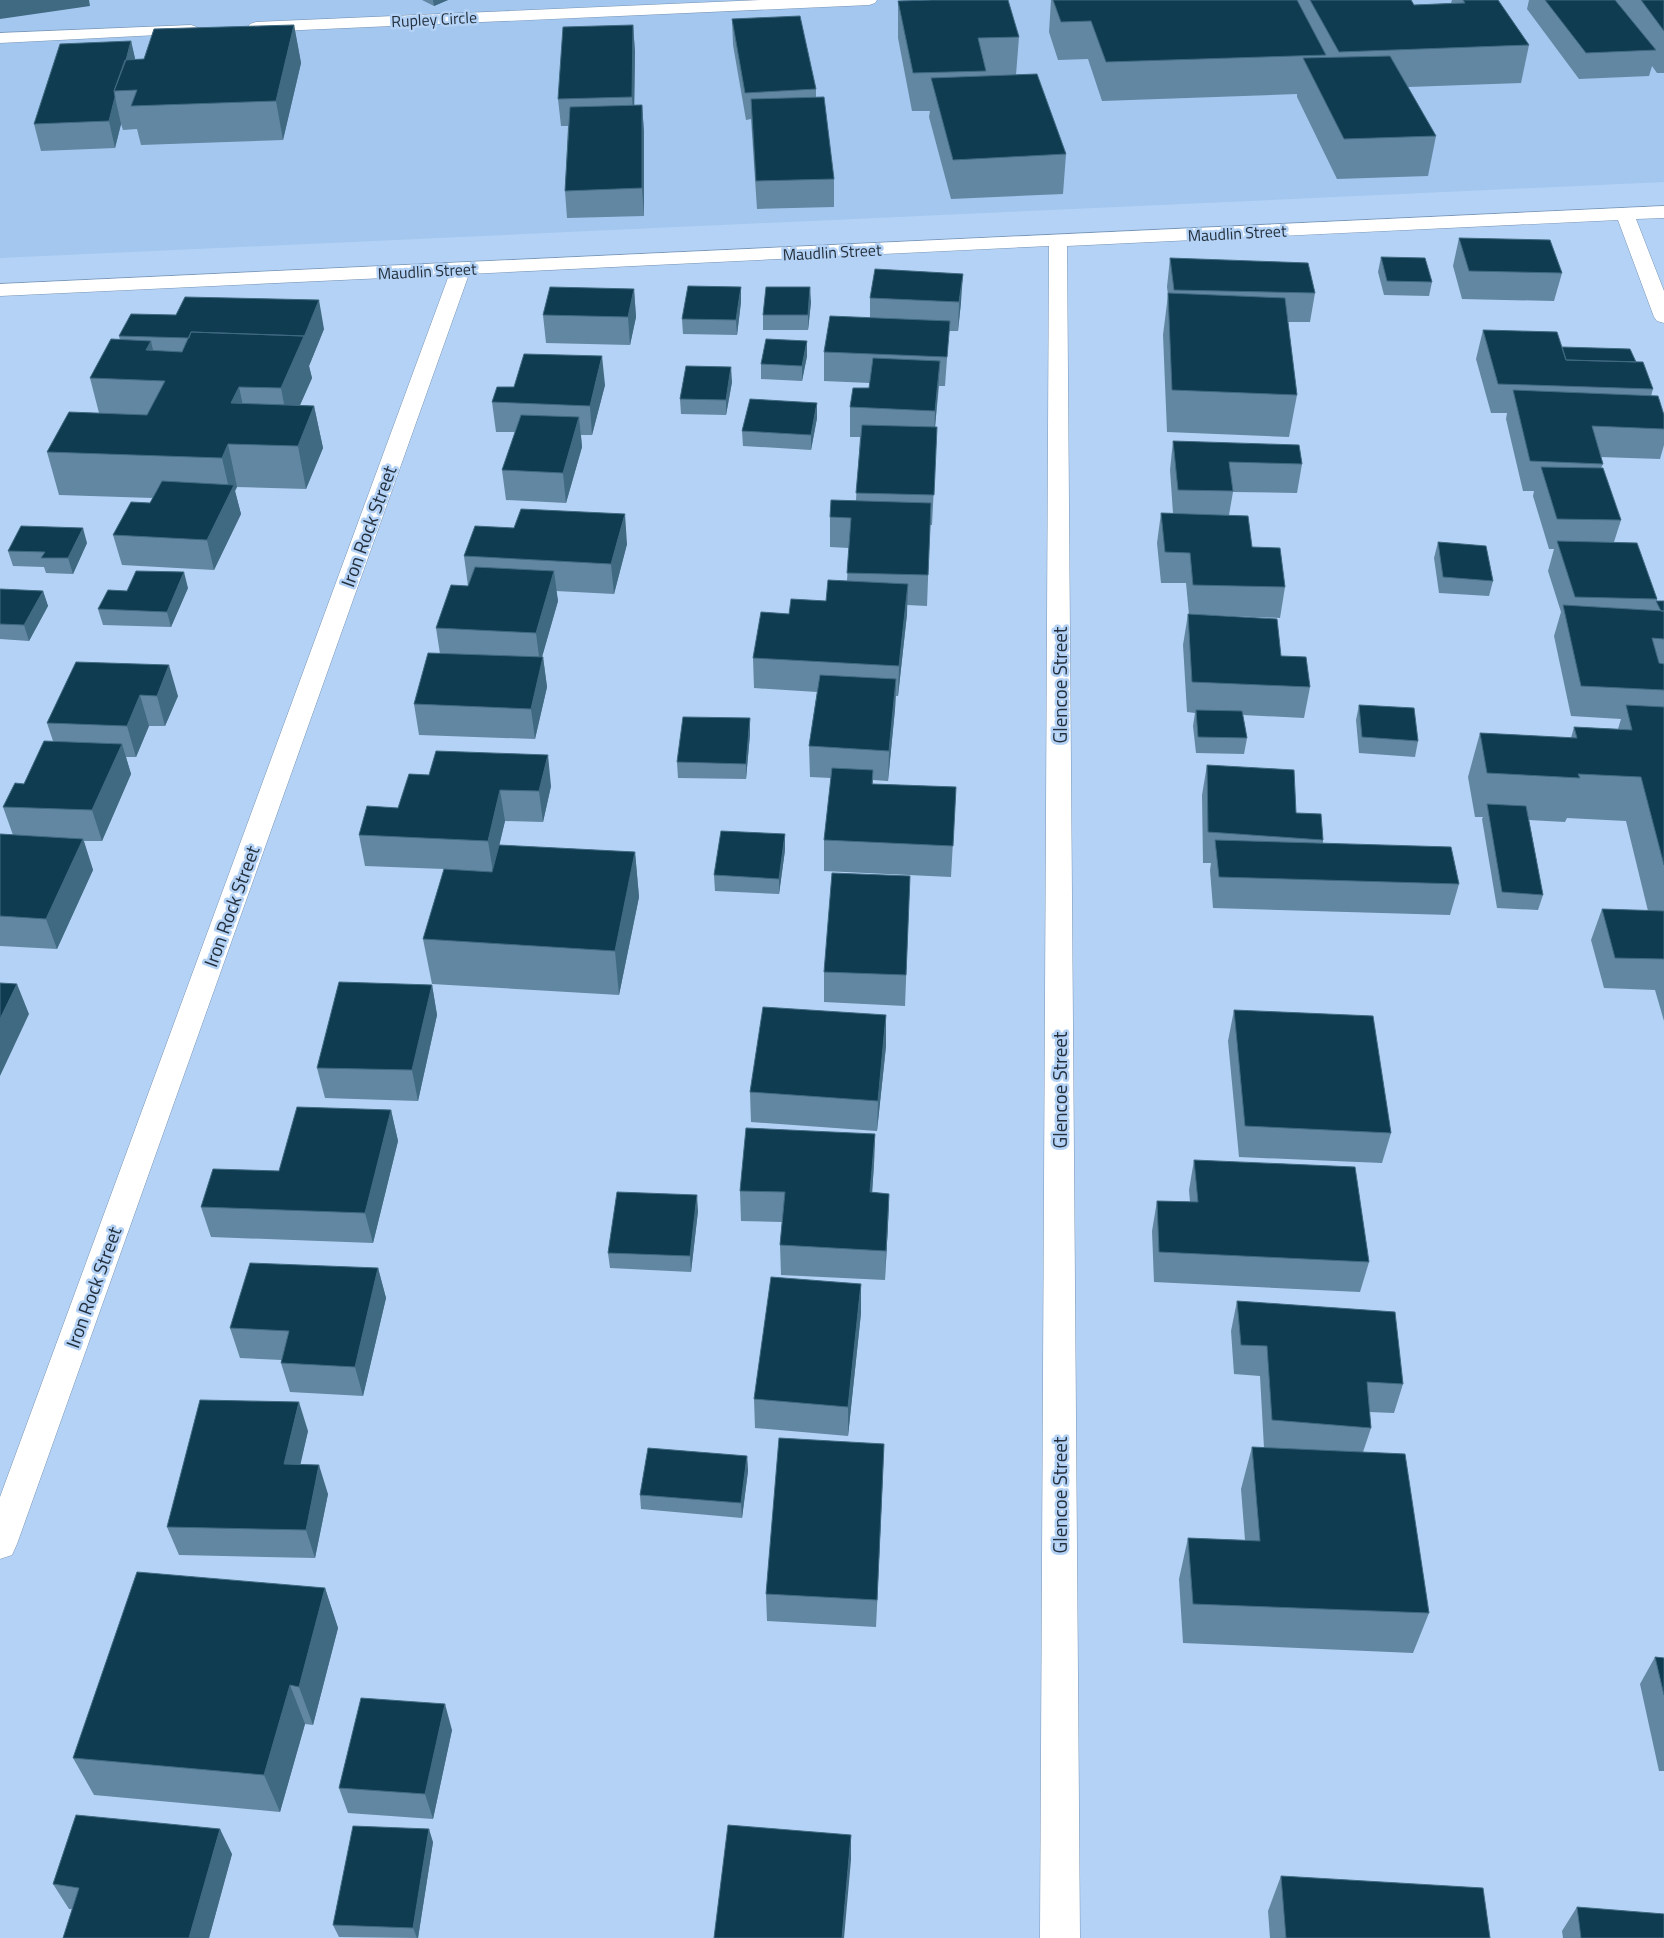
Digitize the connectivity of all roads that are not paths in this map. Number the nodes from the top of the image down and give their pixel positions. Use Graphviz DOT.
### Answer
graph roads {
  1 [pos="541,0"];
  2 [pos="869,0"];
  3 [pos="501,16"];
  4 [pos="236,28"];
  5 [pos="206,29"];
  6 [pos="0,38"];
  7 [pos="1664,212"];
  8 [pos="1625,214"];
  9 [pos="1058,241"];
  10 [pos="461,269"];
  11 [pos="0,290"];
  12 [pos="1664,317"];
  13 [pos="0,1544"];
  14 [pos="1060,1938"];
  1 -- 3 [label="street"];
  2 -- 3 [label="street, Rupley Circle"];
  3 -- 4 [label="street, Rupley Circle"];
  5 -- 6 [label="street"];
  7 -- 8 [label="street, Maudlin Street"];
  8 -- 9 [label="street, Maudlin Street"];
  8 -- 12 [label="street"];
  9 -- 10 [label="street, Maudlin Street"];
  9 -- 14 [label="street, Glencoe Street"];
  10 -- 11 [label="street, Maudlin Street"];
  10 -- 13 [label="street, Iron Rock Street"];
}
